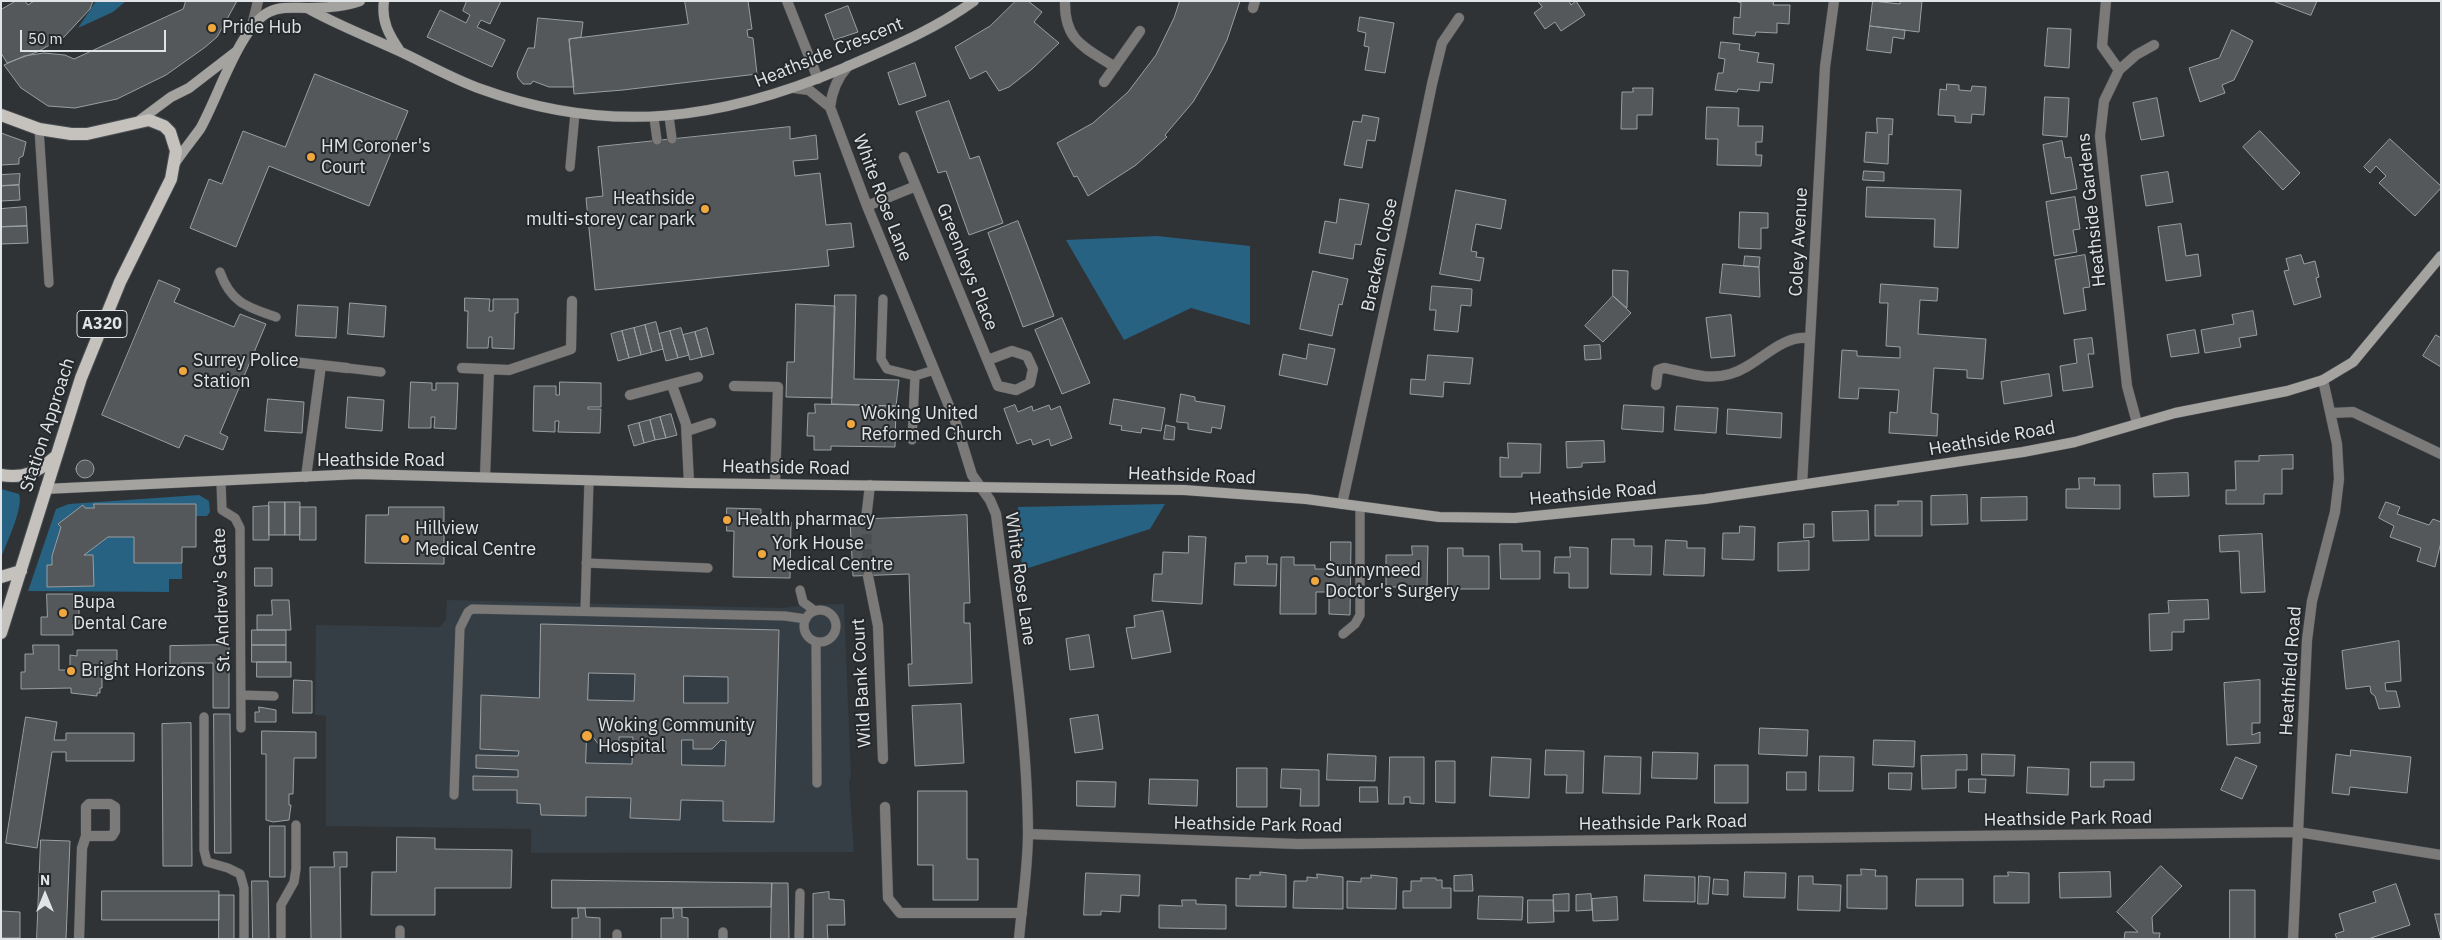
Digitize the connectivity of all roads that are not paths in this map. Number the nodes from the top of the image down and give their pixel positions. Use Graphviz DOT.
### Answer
graph roads {
  1 [pos="258,1"];
  2 [pos="360,1"];
  3 [pos="384,1"];
  4 [pos="787,1"];
  5 [pos="974,1"];
  6 [pos="1065,1"];
  7 [pos="1834,1"];
  8 [pos="2106,1"];
  9 [pos="314,6"];
  10 [pos="1459,18"];
  11 [pos="252,26"];
  12 [pos="1140,31"];
  13 [pos="2154,45"];
  14 [pos="240,48"];
  15 [pos="400,52"];
  16 [pos="848,66"];
  17 [pos="1115,67"];
  18 [pos="2119,70"];
  19 [pos="818,79"];
  20 [pos="1104,82"];
  21 [pos="794,88"];
  22 [pos="830,107"];
  23 [pos="575,113"];
  24 [pos="1,115"];
  25 [pos="669,116"];
  26 [pos="654,118"];
  27 [pos="140,120"];
  28 [pos="39,129"];
  29 [pos="672,139"];
  30 [pos="657,140"];
  31 [pos="904,157"];
  32 [pos="175,163"];
  33 [pos="570,167"];
  34 [pos="916,186"];
  35 [pos="867,206"];
  36 [pos="2441,256"];
  37 [pos="220,272"];
  38 [pos="49,283"];
  39 [pos="882,299"];
  40 [pos="572,301"];
  41 [pos="276,317"];
  42 [pos="1810,338"];
  43 [pos="988,360"];
  44 [pos="293,362"];
  45 [pos="321,365"];
  46 [pos="347,368"];
  47 [pos="462,368"];
  48 [pos="489,370"];
  49 [pos="934,370"];
  50 [pos="381,372"];
  51 [pos="915,376"];
  52 [pos="698,377"];
  53 [pos="2323,380"];
  54 [pos="672,385"];
  55 [pos="1656,385"];
  56 [pos="734,386"];
  57 [pos="630,395"];
  58 [pos="2332,413"];
  59 [pos="711,423"];
  60 [pos="2137,424"];
  61 [pos="687,431"];
  62 [pos="912,440"];
  63 [pos="2441,454"];
  64 [pos="55,457"];
  65 [pos="1,474"];
  66 [pos="306,477"];
  67 [pos="485,477"];
  68 [pos="589,481"];
  69 [pos="221,482"];
  70 [pos="689,483"];
  71 [pos="775,484"];
  72 [pos="870,485"];
  73 [pos="1802,485"];
  74 [pos="45,488"];
  75 [pos="980,488"];
  76 [pos="1342,504"];
  77 [pos="1360,506"];
  78 [pos="866,519"];
  79 [pos="586,563"];
  80 [pos="708,568"];
  81 [pos="21,571"];
  82 [pos="868,576"];
  83 [pos="1,577"];
  84 [pos="800,590"];
  85 [pos="585,611"];
  86 [pos="815,611"];
  87 [pos="806,619"];
  88 [pos="1,633"];
  89 [pos="1342,634"];
  90 [pos="816,642"];
  91 [pos="241,695"];
  92 [pos="274,696"];
  93 [pos="204,717"];
  94 [pos="241,728"];
  95 [pos="883,759"];
  96 [pos="817,783"];
  97 [pos="454,795"];
  98 [pos="885,807"];
  99 [pos="296,826"];
  100 [pos="2298,832"];
  101 [pos="1028,834"];
  102 [pos="86,836"];
  103 [pos="2441,855"];
  104 [pos="800,893"];
  105 [pos="1022,913"];
  106 [pos="80,939"];
  107 [pos="244,939"];
  108 [pos="281,939"];
  109 [pos="800,939"];
  110 [pos="1020,939"];
  111 [pos="2294,939"];
  1 -- 11 [label="street, Station Approach"];
  2 -- 9 [label="street"];
  3 -- 15 [label="street"];
  4 -- 19 [label="street"];
  5 -- 16 [label="street, Heathside Crescent"];
  6 -- 17 [label="street"];
  7 -- 42 [label="street, Coley Avenue"];
  8 -- 18 [label="street"];
  9 -- 11 [label="street"];
  9 -- 15 [label="street, Heathside Crescent"];
  10 -- 76 [label="street, Bracken Close"];
  11 -- 14 [label="street, Station Approach"];
  12 -- 17 [label="street"];
  13 -- 18 [label="street"];
  14 -- 27 [label="street, Station Approach"];
  14 -- 32 [label="street, Station Approach"];
  15 -- 23 [label="street, Heathside Crescent"];
  16 -- 19 [label="street, Heathside Crescent"];
  16 -- 22 [label="street"];
  17 -- 20 [label="street"];
  18 -- 60 [label="street, Heathside Gardens"];
  19 -- 21 [label="street, Heathside Crescent"];
  21 -- 22 [label="street"];
  21 -- 25 [label="street, Heathside Crescent"];
  22 -- 35 [label="street, White Rose Lane"];
  23 -- 26 [label="street, Heathside Crescent"];
  23 -- 33 [label="lane"];
  24 -- 28 [label="main road"];
  25 -- 26 [label="street, Heathside Crescent"];
  25 -- 29 [label="lane"];
  26 -- 30 [label="lane"];
  27 -- 28 [label="main road"];
  27 -- 32 [label="main road, A320"];
  28 -- 38 [label="lane"];
  31 -- 34 [label="street, Greenheys Place"];
  32 -- 64 [label="main road, Station Approach / A320"];
  34 -- 35 [label="street"];
  34 -- 43 [label="street, Greenheys Place"];
  35 -- 49 [label="street, White Rose Lane"];
  36 -- 53 [label="street, Heathside Road"];
  37 -- 41 [label="lane"];
  39 -- 51 [label="lane"];
  40 -- 48 [label="street"];
  42 -- 55 [label="street"];
  42 -- 73 [label="street, Coley Avenue"];
  43 -- 43 [label="street, Greenheys Place"];
  44 -- 45 [label="street"];
  45 -- 46 [label="street"];
  45 -- 66 [label="street"];
  46 -- 50 [label="lane"];
  47 -- 48 [label="street"];
  48 -- 67 [label="street"];
  49 -- 51 [label="lane"];
  49 -- 75 [label="street, White Rose Lane"];
  51 -- 62 [label="lane"];
  52 -- 54 [label="street"];
  53 -- 58 [label="street, Heathfield Road"];
  53 -- 60 [label="street, Heathside Road"];
  54 -- 57 [label="street"];
  54 -- 61 [label="street"];
  56 -- 71 [label="street"];
  58 -- 63 [label="street"];
  58 -- 100 [label="street, Heathfield Road"];
  59 -- 61 [label="street"];
  60 -- 73 [label="street, Heathside Road"];
  61 -- 70 [label="street"];
  64 -- 65 [label="main road"];
  64 -- 74 [label="main road, Station Approach / A320"];
  66 -- 67 [label="street, Heathside Road"];
  66 -- 69 [label="street, Heathside Road"];
  67 -- 68 [label="street, Heathside Road"];
  68 -- 70 [label="street, Heathside Road"];
  68 -- 79 [label="lane"];
  69 -- 74 [label="street, Heathside Road"];
  69 -- 91 [label="lane, St. Andrew's Gate"];
  70 -- 71 [label="street, Heathside Road"];
  71 -- 72 [label="street, Heathside Road"];
  72 -- 75 [label="street, Heathside Road"];
  72 -- 78 [label="street"];
  73 -- 77 [label="street, Heathside Road"];
  74 -- 81 [label="main road, Station Approach / A320"];
  75 -- 76 [label="street, Heathside Road"];
  75 -- 101 [label="street, White Rose Lane"];
  76 -- 77 [label="street, Heathside Road"];
  77 -- 89 [label="lane"];
  79 -- 80 [label="lane"];
  79 -- 85 [label="lane"];
  81 -- 83 [label="main road"];
  81 -- 88 [label="main road, Station Approach / A320"];
  82 -- 95 [label="street, Wild Bank Court"];
  84 -- 86 [label="lane"];
  85 -- 87 [label="lane"];
  85 -- 97 [label="lane"];
  86 -- 87 [label="lane"];
  86 -- 90 [label="lane"];
  87 -- 90 [label="lane"];
  90 -- 96 [label="lane"];
  91 -- 92 [label="lane, St. Andrew's Gate"];
  91 -- 94 [label="lane, St. Andrew's Gate"];
  93 -- 107 [label="lane"];
  98 -- 105 [label="street"];
  99 -- 108 [label="lane"];
  100 -- 101 [label="street, Heathside Park Road"];
  100 -- 103 [label="street, Heathside Park Road"];
  100 -- 111 [label="street, Heathfield Road"];
  101 -- 105 [label="street, White Rose Lane"];
  102 -- 106 [label="street"];
  104 -- 109 [label="lane"];
  105 -- 110 [label="street, White Rose Lane"];
}
